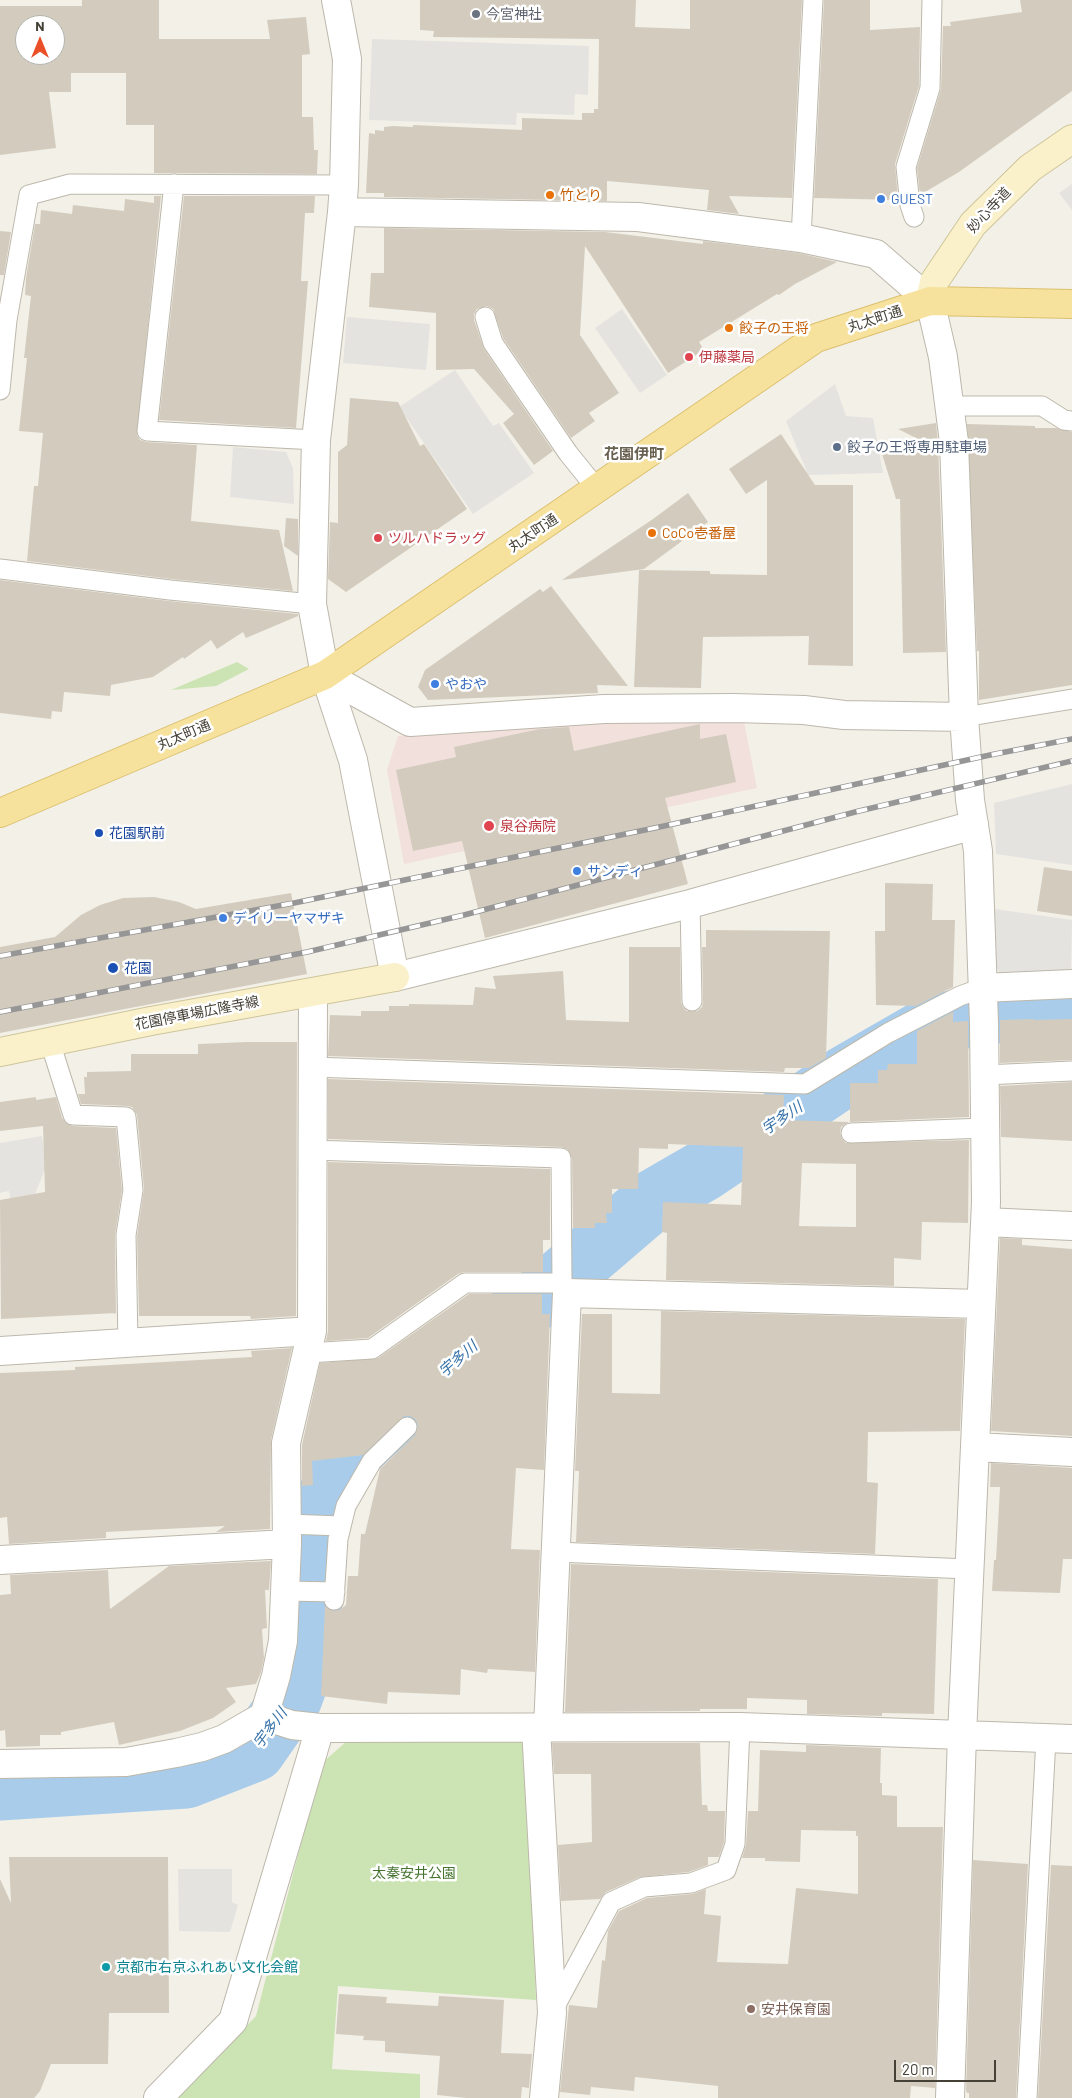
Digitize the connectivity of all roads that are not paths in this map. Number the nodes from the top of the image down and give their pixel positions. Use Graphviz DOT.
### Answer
graph roads {
  1 [pos="336,0"];
  2 [pos="813,0"];
  3 [pos="932,0"];
  4 [pos="1072,139"];
  5 [pos="174,184"];
  6 [pos="344,185"];
  7 [pos="342,212"];
  8 [pos="914,217"];
  9 [pos="801,238"];
  10 [pos="930,301"];
  11 [pos="1072,304"];
  12 [pos="485,317"];
  13 [pos="0,390"];
  14 [pos="949,406"];
  15 [pos="1072,421"];
  16 [pos="316,440"];
  17 [pos="597,489"];
  18 [pos="0,569"];
  19 [pos="312,604"];
  20 [pos="325,675"];
  21 [pos="1072,699"];
  22 [pos="964,717"];
  23 [pos="0,813"];
  24 [pos="974,825"];
  25 [pos="690,904"];
  26 [pos="395,977"];
  27 [pos="1072,984"];
  28 [pos="313,992"];
  29 [pos="982,992"];
  30 [pos="692,1001"];
  31 [pos="50,1042"];
  32 [pos="0,1052"];
  33 [pos="312,1067"];
  34 [pos="1072,1071"];
  35 [pos="985,1075"];
  36 [pos="985,1128"];
  37 [pos="851,1133"];
  38 [pos="311,1150"];
  39 [pos="985,1222"];
  40 [pos="1072,1226"];
  41 [pos="565,1288"];
  42 [pos="982,1304"];
  43 [pos="310,1342"];
  44 [pos="128,1343"];
  45 [pos="0,1351"];
  46 [pos="407,1428"];
  47 [pos="975,1447"];
  48 [pos="1072,1452"];
  49 [pos="336,1526"];
  50 [pos="294,1531"];
  51 [pos="556,1552"];
  52 [pos="0,1560"];
  53 [pos="969,1569"];
  54 [pos="294,1591"];
  55 [pos="264,1716"];
  56 [pos="740,1727"];
  57 [pos="320,1728"];
  58 [pos="542,1728"];
  59 [pos="962,1734"];
  60 [pos="1059,1738"];
  61 [pos="0,1764"];
  62 [pos="552,2013"];
  63 [pos="158,2098"];
  64 [pos="544,2098"];
  65 [pos="950,2098"];
  66 [pos="1027,2098"];
  1 -- 6 [label="street"];
  2 -- 9 [label="lane"];
  3 -- 8 [label="lane"];
  4 -- 10 [label="main road, 妙心寺道"];
  5 -- 6 [label="lane"];
  5 -- 13 [label="lane"];
  5 -- 16 [label="lane"];
  6 -- 7 [label="street"];
  7 -- 9 [label="street"];
  7 -- 16 [label="street"];
  9 -- 10 [label="street"];
  10 -- 11 [label="main road, 丸太町通"];
  10 -- 14 [label="street"];
  10 -- 17 [label="main road, 丸太町通"];
  12 -- 17 [label="lane"];
  14 -- 15 [label="lane"];
  14 -- 22 [label="street"];
  16 -- 19 [label="street"];
  17 -- 20 [label="main road, 丸太町通"];
  18 -- 19 [label="lane"];
  19 -- 20 [label="street"];
  20 -- 22 [label="street"];
  20 -- 23 [label="main road, 丸太町通"];
  20 -- 26 [label="street"];
  21 -- 22 [label="lane"];
  22 -- 24 [label="street"];
  24 -- 25 [label="street"];
  24 -- 29 [label="street"];
  25 -- 26 [label="street"];
  25 -- 30 [label="lane"];
  26 -- 28 [label="main road, 花園停車場広隆寺線"];
  27 -- 29 [label="street"];
  28 -- 31 [label="main road, 花園停車場広隆寺線"];
  28 -- 33 [label="street"];
  29 -- 33 [label="lane"];
  29 -- 35 [label="street"];
  31 -- 32 [label="main road, 花園停車場広隆寺線"];
  31 -- 44 [label="lane"];
  33 -- 38 [label="street"];
  34 -- 35 [label="lane"];
  35 -- 36 [label="street"];
  36 -- 37 [label="lane"];
  36 -- 39 [label="street"];
  38 -- 41 [label="lane"];
  38 -- 43 [label="street"];
  39 -- 40 [label="street"];
  39 -- 42 [label="street"];
  41 -- 42 [label="street"];
  41 -- 43 [label="lane"];
  41 -- 51 [label="street"];
  42 -- 47 [label="street"];
  43 -- 44 [label="street"];
  43 -- 50 [label="street"];
  44 -- 45 [label="street"];
  46 -- 49 [label="lane"];
  47 -- 48 [label="street"];
  47 -- 53 [label="street"];
  49 -- 50 [label="lane"];
  49 -- 54 [label="lane"];
  50 -- 52 [label="street"];
  50 -- 54 [label="street"];
  51 -- 53 [label="lane"];
  51 -- 58 [label="street"];
  53 -- 59 [label="street"];
  54 -- 55 [label="street"];
  55 -- 57 [label="street"];
  55 -- 61 [label="street"];
  56 -- 58 [label="street"];
  56 -- 59 [label="street"];
  56 -- 62 [label="lane"];
  57 -- 58 [label="street"];
  57 -- 63 [label="street"];
  58 -- 62 [label="street"];
  59 -- 60 [label="street"];
  59 -- 65 [label="street"];
  60 -- 66 [label="lane"];
  62 -- 64 [label="street"];
}
